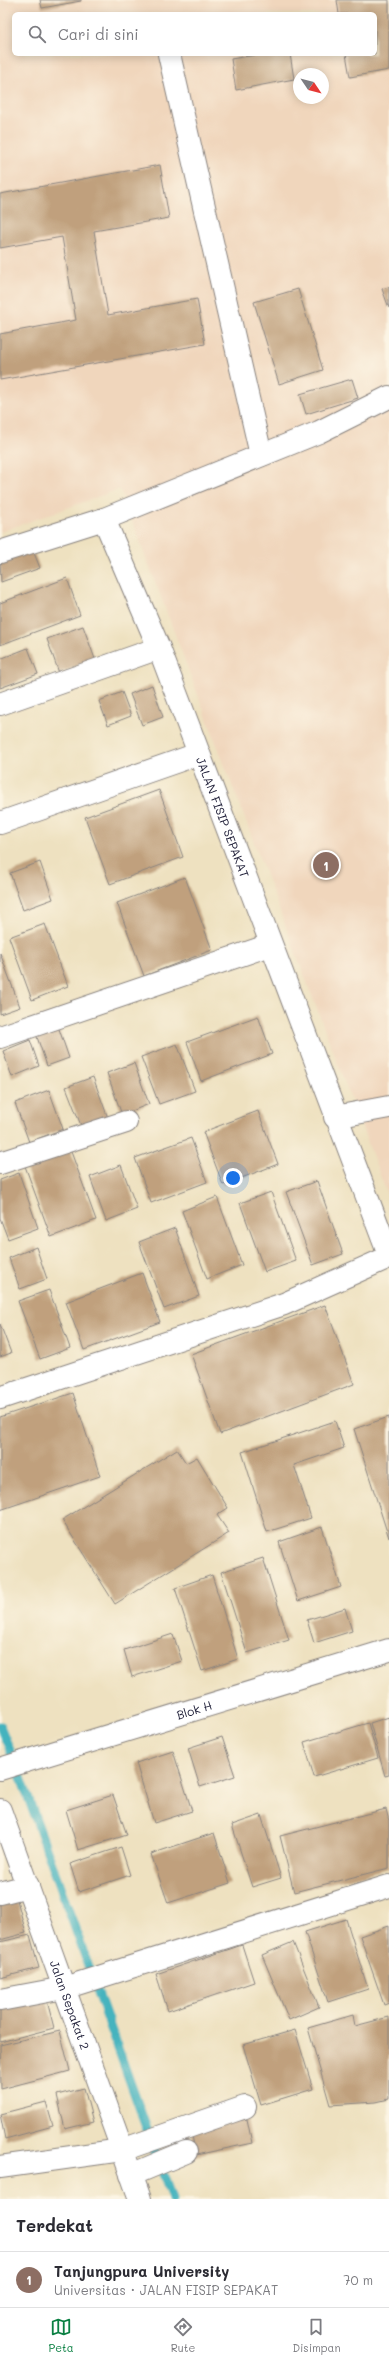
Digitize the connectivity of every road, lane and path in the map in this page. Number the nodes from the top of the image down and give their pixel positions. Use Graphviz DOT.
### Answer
graph roads {
  1 [pos="169,56"];
  2 [pos="389,397"];
  3 [pos="261,454"];
  4 [pos="104,519"];
  5 [pos="1,548"];
  6 [pos="159,648"];
  7 [pos="0,704"];
  8 [pos="198,754"];
  9 [pos="0,823"];
  10 [pos="270,945"];
  11 [pos="0,1037"];
  12 [pos="389,1107"];
  13 [pos="335,1118"];
  14 [pos="126,1122"];
  15 [pos="0,1163"];
  16 [pos="389,1256"];
  17 [pos="0,1398"];
  18 [pos="389,1650"];
  19 [pos="0,1769"];
  20 [pos="0,1810"];
  21 [pos="4,1831"];
  22 [pos="28,1886"];
  23 [pos="389,1886"];
  24 [pos="0,1893"];
  25 [pos="67,1987"];
  26 [pos="0,2000"];
  27 [pos="245,2107"];
  28 [pos="131,2147"];
  29 [pos="182,2154"];
  30 [pos="0,2167"];
  31 [pos="131,2175"];
  32 [pos="140,2199"];
  1 -- 3 [label="street"];
  2 -- 3 [label="street"];
  3 -- 4 [label="street"];
  4 -- 5 [label="street"];
  4 -- 6 [label="street, JALAN FISIP SEPAKAT"];
  6 -- 7 [label="street"];
  6 -- 8 [label="street, JALAN FISIP SEPAKAT"];
  8 -- 9 [label="street"];
  8 -- 10 [label="street, JALAN FISIP SEPAKAT"];
  10 -- 11 [label="street"];
  10 -- 13 [label="street, JALAN FISIP SEPAKAT"];
  12 -- 13 [label="street"];
  13 -- 16 [label="street, JALAN FISIP SEPAKAT"];
  14 -- 15 [label="street"];
  16 -- 17 [label="street"];
  18 -- 19 [label="street, Blok H"];
  20 -- 21 [label="street, Jalan Sepakat 2"];
  21 -- 22 [label="street, Jalan Sepakat 2"];
  22 -- 24 [label="street"];
  22 -- 25 [label="street, Jalan Sepakat 2"];
  23 -- 25 [label="street"];
  25 -- 26 [label="street"];
  25 -- 28 [label="street, Jalan Sepakat 2"];
  27 -- 28 [label="street"];
  28 -- 30 [label="street"];
  28 -- 31 [label="street, Jalan Sepakat 2"];
  29 -- 31 [label="street"];
  31 -- 32 [label="street, Jalan Sepakat 2"];
}
